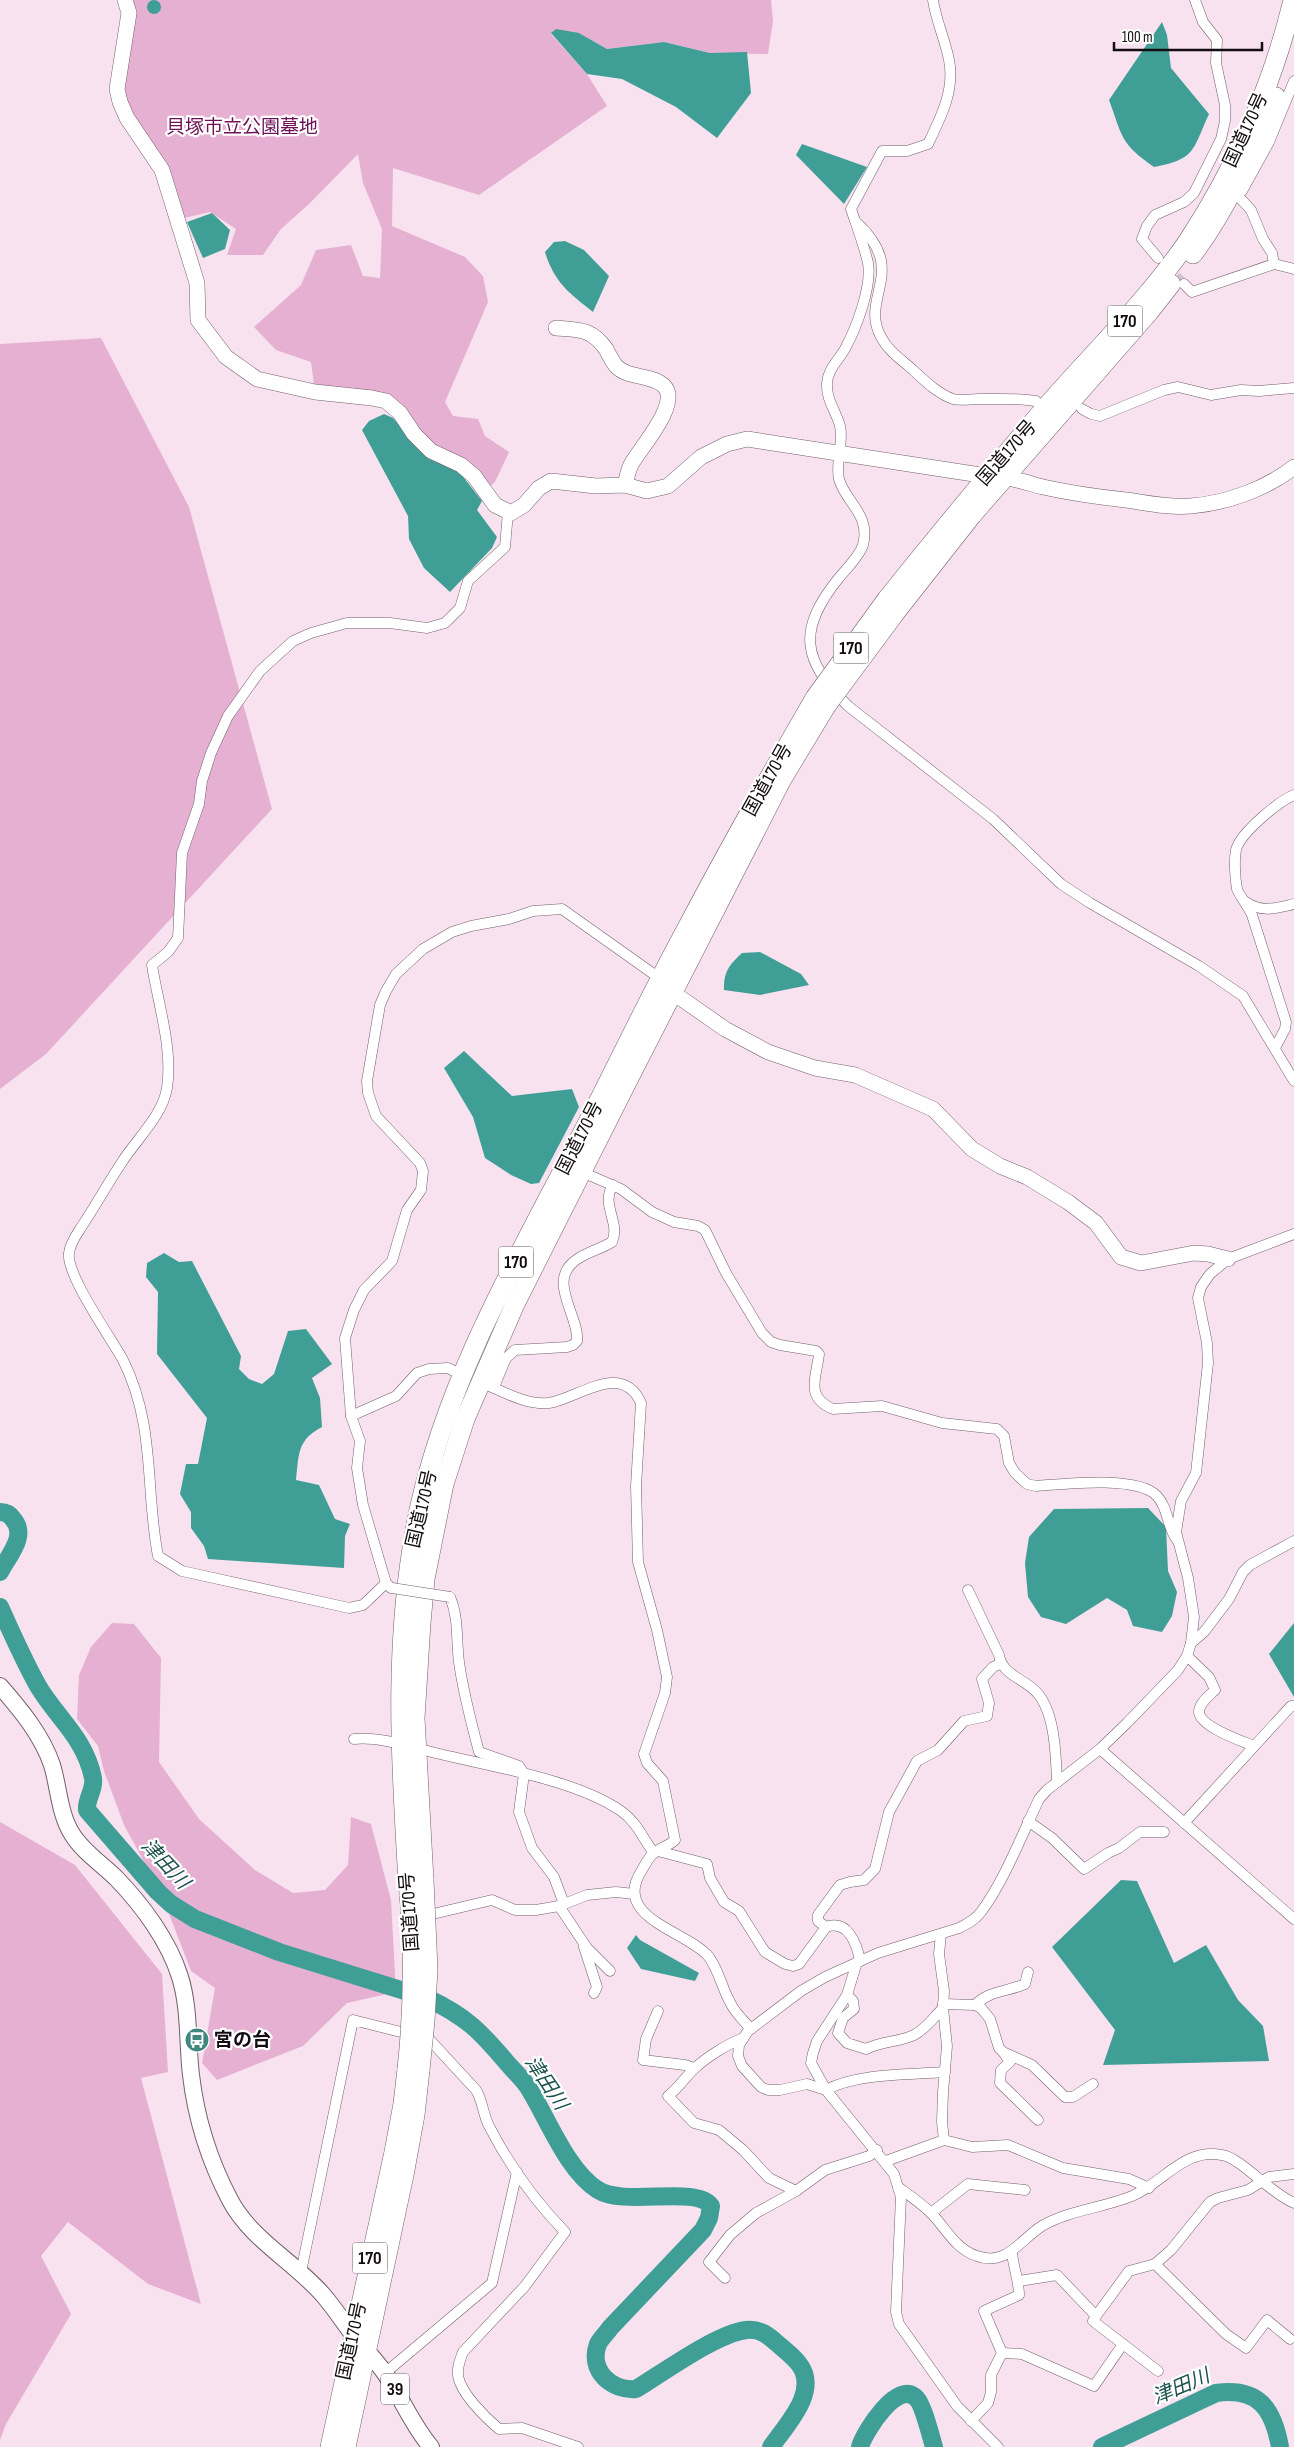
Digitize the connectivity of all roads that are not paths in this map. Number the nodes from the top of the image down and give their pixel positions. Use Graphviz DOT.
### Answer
graph roads {
  1 [pos="126,0"];
  2 [pos="933,0"];
  3 [pos="1195,0"];
  4 [pos="1293,0"];
  5 [pos="1294,44"];
  6 [pos="1294,81"];
  7 [pos="1238,196"];
  8 [pos="1219,214"];
  9 [pos="855,221"];
  10 [pos="1158,258"];
  11 [pos="1274,264"];
  12 [pos="1294,268"];
  13 [pos="1184,284"];
  14 [pos="556,328"];
  15 [pos="1294,388"];
  16 [pos="1036,401"];
  17 [pos="1082,409"];
  18 [pos="838,454"];
  19 [pos="1294,467"];
  20 [pos="987,476"];
  21 [pos="1007,476"];
  22 [pos="625,485"];
  23 [pos="511,513"];
  24 [pos="891,606"];
  25 [pos="1294,795"];
  26 [pos="1246,902"];
  27 [pos="1294,904"];
  28 [pos="667,986"];
  29 [pos="1275,1048"];
  30 [pos="1294,1081"];
  31 [pos="582,1172"];
  32 [pos="614,1186"];
  33 [pos="1294,1234"];
  34 [pos="1228,1259"];
  35 [pos="462,1374"];
  36 [pos="487,1384"];
  37 [pos="351,1416"];
  38 [pos="1178,1541"];
  39 [pos="1294,1541"];
  40 [pos="389,1586"];
  41 [pos="968,1590"];
  42 [pos="1191,1643"];
  43 [pos="1187,1656"];
  44 [pos="1000,1664"];
  45 [pos="0,1686"];
  46 [pos="1294,1706"];
  47 [pos="354,1739"];
  48 [pos="1254,1746"];
  49 [pos="408,1747"];
  50 [pos="1100,1749"];
  51 [pos="524,1774"];
  52 [pos="1057,1782"];
  53 [pos="1028,1821"];
  54 [pos="1184,1823"];
  55 [pos="1164,1832"];
  56 [pos="656,1852"];
  57 [pos="634,1894"];
  58 [pos="561,1905"];
  59 [pos="437,1913"];
  60 [pos="1294,1919"];
  61 [pos="826,1927"];
  62 [pos="941,1934"];
  63 [pos="583,1943"];
  64 [pos="859,1961"];
  65 [pos="610,1971"];
  66 [pos="1028,1972"];
  67 [pos="594,1993"];
  68 [pos="847,1995"];
  69 [pos="975,2005"];
  70 [pos="943,2006"];
  71 [pos="658,2011"];
  72 [pos="751,2029"];
  73 [pos="741,2039"];
  74 [pos="1003,2052"];
  75 [pos="694,2068"];
  76 [pos="413,2069"];
  77 [pos="945,2072"];
  78 [pos="1093,2084"];
  79 [pos="826,2090"];
  80 [pos="1038,2120"];
  81 [pos="944,2140"];
  82 [pos="877,2150"];
  83 [pos="886,2161"];
  84 [pos="517,2172"];
  85 [pos="1294,2174"];
  86 [pos="1260,2181"];
  87 [pos="898,2187"];
  88 [pos="1149,2188"];
  89 [pos="1025,2190"];
  90 [pos="796,2191"];
  91 [pos="1294,2203"];
  92 [pos="931,2213"];
  93 [pos="1012,2252"];
  94 [pos="1155,2264"];
  95 [pos="302,2272"];
  96 [pos="725,2278"];
  97 [pos="1019,2280"];
  98 [pos="1096,2316"];
  99 [pos="353,2335"];
  100 [pos="1290,2339"];
  101 [pos="1123,2344"];
  102 [pos="367,2351"];
  103 [pos="1002,2353"];
  104 [pos="1158,2371"];
  105 [pos="385,2373"];
  106 [pos="971,2421"];
  107 [pos="330,2447"];
  108 [pos="346,2447"];
  109 [pos="431,2447"];
  110 [pos="578,2447"];
  111 [pos="998,2447"];
  1 -- 23 [label="street"];
  2 -- 9 [label="street"];
  3 -- 10 [label="street"];
  4 -- 20 [label="highway, 国道170号 / 170"];
  5 -- 8 [label="highway, 国道170号 / 170"];
  6 -- 7 [label="street"];
  7 -- 8 [label="street"];
  7 -- 11 [label="street"];
  8 -- 21 [label="highway, 国道170号 / 170"];
  9 -- 16 [label="street"];
  9 -- 18 [label="street"];
  11 -- 12 [label="street"];
  11 -- 13 [label="street"];
  14 -- 22 [label="street"];
  15 -- 17 [label="street"];
  18 -- 20 [label="street"];
  18 -- 22 [label="street"];
  18 -- 29 [label="street"];
  19 -- 21 [label="street"];
  20 -- 21 [label="street"];
  20 -- 24 [label="highway, 国道170号 / 170"];
  21 -- 24 [label="highway, 国道170号 / 170"];
  22 -- 23 [label="street"];
  23 -- 40 [label="street"];
  24 -- 28 [label="highway, 国道170号 / 170, bridge"];
  25 -- 26 [label="street"];
  26 -- 27 [label="street"];
  26 -- 29 [label="street"];
  28 -- 31 [label="highway, 国道170号 / 170"];
  28 -- 34 [label="street"];
  28 -- 35 [label="highway, 国道170号 / 170"];
  28 -- 37 [label="street"];
  29 -- 30 [label="street"];
  31 -- 32 [label="street"];
  31 -- 36 [label="highway, 国道170号 / 170"];
  32 -- 36 [label="street"];
  32 -- 38 [label="street"];
  33 -- 34 [label="street"];
  34 -- 38 [label="street"];
  35 -- 37 [label="street"];
  35 -- 49 [label="highway, 国道170号 / 170"];
  36 -- 49 [label="highway, 国道170号 / 170"];
  36 -- 56 [label="street"];
  37 -- 40 [label="street"];
  38 -- 42 [label="street"];
  39 -- 42 [label="street"];
  40 -- 51 [label="street, bridge"];
  41 -- 44 [label="street"];
  42 -- 43 [label="street"];
  43 -- 48 [label="street"];
  43 -- 50 [label="street"];
  44 -- 52 [label="street"];
  44 -- 61 [label="street"];
  45 -- 95 [label="main road, 39"];
  46 -- 48 [label="street"];
  47 -- 49 [label="street"];
  48 -- 54 [label="street"];
  49 -- 51 [label="street"];
  49 -- 76 [label="highway, 国道170号 / 170, bridge"];
  50 -- 52 [label="street"];
  50 -- 54 [label="street"];
  51 -- 56 [label="street"];
  51 -- 58 [label="street"];
  52 -- 53 [label="street"];
  53 -- 55 [label="street"];
  53 -- 62 [label="street"];
  54 -- 60 [label="street"];
  56 -- 57 [label="street"];
  56 -- 61 [label="street"];
  57 -- 58 [label="street"];
  57 -- 72 [label="street"];
  58 -- 59 [label="street"];
  58 -- 63 [label="street"];
  61 -- 64 [label="street"];
  62 -- 64 [label="street"];
  62 -- 70 [label="street"];
  63 -- 65 [label="street"];
  63 -- 67 [label="street"];
  64 -- 68 [label="street"];
  64 -- 72 [label="street"];
  66 -- 69 [label="street"];
  68 -- 70 [label="street"];
  68 -- 79 [label="street"];
  69 -- 70 [label="street"];
  69 -- 74 [label="street"];
  70 -- 77 [label="street"];
  71 -- 75 [label="street"];
  72 -- 73 [label="street"];
  73 -- 75 [label="street"];
  73 -- 79 [label="street"];
  74 -- 78 [label="street"];
  74 -- 80 [label="street"];
  75 -- 90 [label="street"];
  76 -- 99 [label="highway, 国道170号 / 170"];
  76 -- 102 [label="highway, 国道170号 / 170"];
  77 -- 79 [label="street"];
  77 -- 81 [label="street"];
  79 -- 82 [label="street"];
  81 -- 83 [label="street"];
  81 -- 88 [label="street"];
  82 -- 83 [label="street"];
  82 -- 90 [label="street"];
  83 -- 87 [label="street"];
  84 -- 95 [label="street"];
  84 -- 105 [label="street"];
  84 -- 110 [label="street"];
  85 -- 86 [label="street"];
  86 -- 88 [label="street"];
  86 -- 91 [label="street"];
  86 -- 94 [label="street"];
  87 -- 92 [label="street"];
  87 -- 106 [label="street"];
  88 -- 93 [label="street"];
  89 -- 92 [label="street"];
  90 -- 96 [label="street"];
  92 -- 93 [label="street"];
  93 -- 97 [label="street"];
  94 -- 98 [label="street"];
  94 -- 100 [label="street"];
  95 -- 99 [label="main road, 39"];
  97 -- 98 [label="street"];
  97 -- 103 [label="street"];
  98 -- 101 [label="street"];
  99 -- 102 [label="main road, 39"];
  99 -- 107 [label="highway, 国道170号 / 170"];
  101 -- 103 [label="street"];
  101 -- 104 [label="street"];
  102 -- 105 [label="main road, 39"];
  102 -- 108 [label="highway, 国道170号 / 170"];
  103 -- 106 [label="street"];
  105 -- 109 [label="main road, 39"];
  106 -- 111 [label="street"];
}
